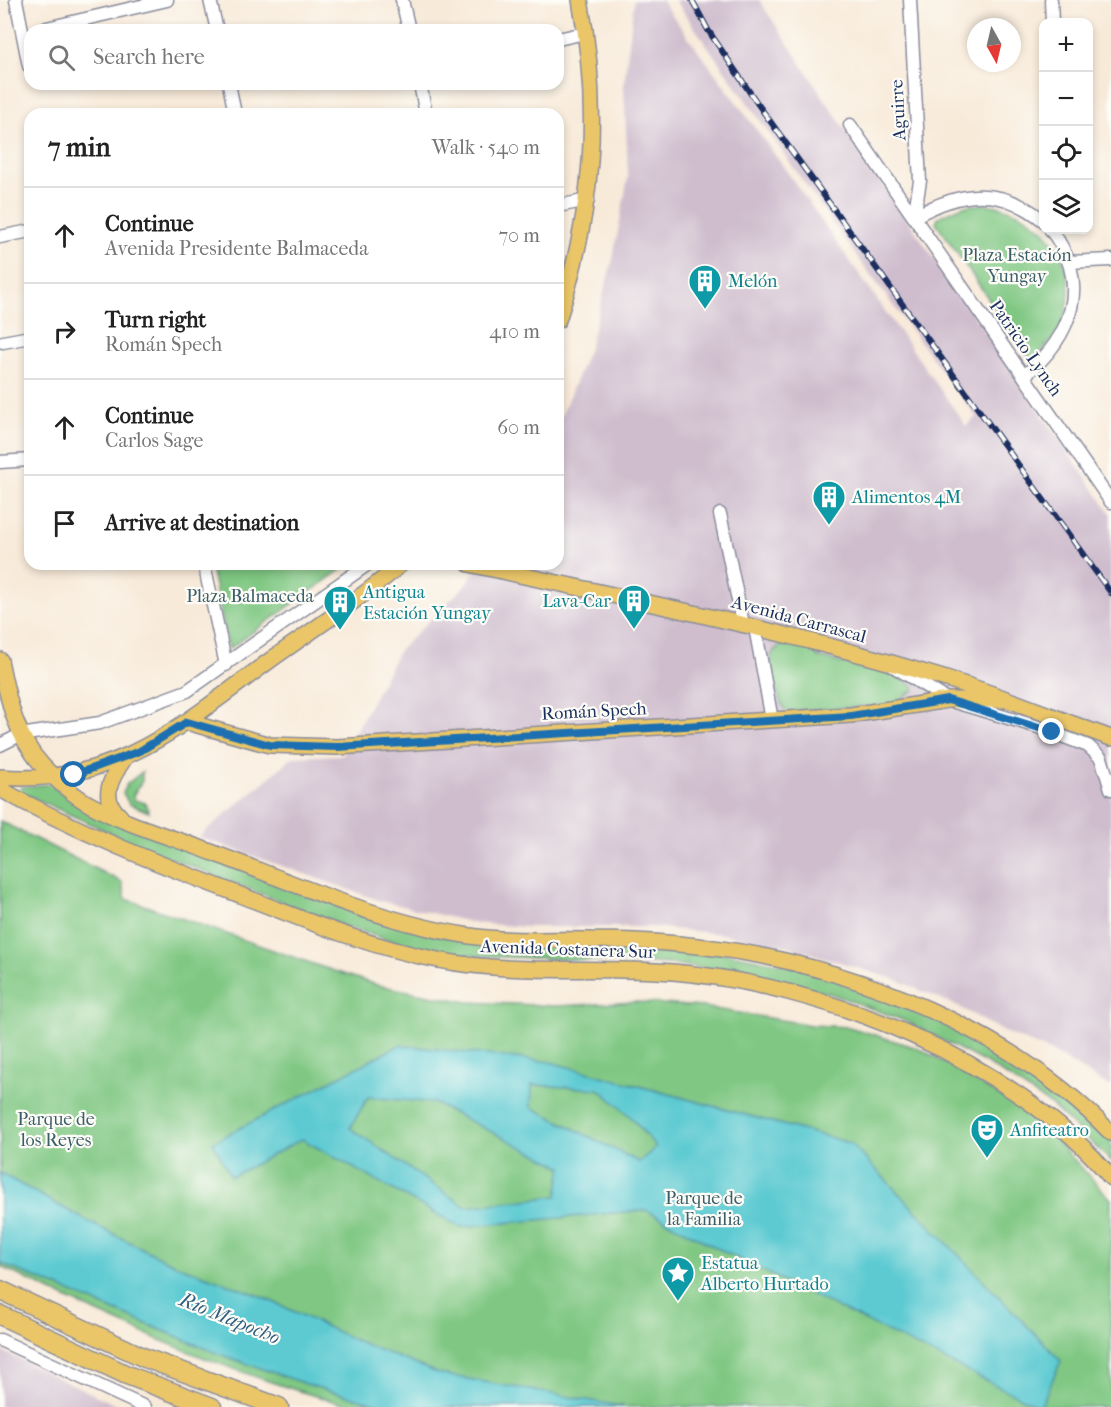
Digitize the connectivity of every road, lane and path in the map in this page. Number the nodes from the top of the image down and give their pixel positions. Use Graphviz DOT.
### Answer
graph roads {
  1 [pos="16,0"];
  2 [pos="167,0"];
  3 [pos="210,0"];
  4 [pos="402,0"];
  5 [pos="580,0"];
  6 [pos="910,0"];
  7 [pos="1051,0"];
  8 [pos="1052,18"];
  9 [pos="65,24"];
  10 [pos="216,24"];
  11 [pos="408,24"];
  12 [pos="24,26"];
  13 [pos="585,33"];
  14 [pos="564,38"];
  15 [pos="230,90"];
  16 [pos="421,90"];
  17 [pos="234,108"];
  18 [pos="425,108"];
  19 [pos="850,125"];
  20 [pos="588,200"];
  21 [pos="564,205"];
  22 [pos="914,217"];
  23 [pos="1039,218"];
  24 [pos="24,232"];
  25 [pos="1054,234"];
  26 [pos="0,237"];
  27 [pos="1111,260"];
  28 [pos="1069,262"];
  29 [pos="564,299"];
  30 [pos="24,338"];
  31 [pos="3,342"];
  32 [pos="1024,376"];
  33 [pos="24,460"];
  34 [pos="0,462"];
  35 [pos="1111,502"];
  36 [pos="720,514"];
  37 [pos="205,570"];
  38 [pos="360,570"];
  39 [pos="393,570"];
  40 [pos="497,570"];
  41 [pos="749,625"];
  42 [pos="0,660"];
  43 [pos="226,665"];
  44 [pos="936,685"];
  45 [pos="948,700"];
  46 [pos="1007,700"];
  47 [pos="914,707"];
  48 [pos="772,720"];
  49 [pos="187,722"];
  50 [pos="20,735"];
  51 [pos="1111,738"];
  52 [pos="0,745"];
  53 [pos="125,758"];
  54 [pos="0,777"];
  55 [pos="54,777"];
  56 [pos="0,789"];
  57 [pos="1111,789"];
  58 [pos="123,818"];
  59 [pos="1083,1106"];
  60 [pos="1111,1125"];
  61 [pos="1111,1133"];
  62 [pos="1111,1178"];
  63 [pos="0,1290"];
  64 [pos="0,1315"];
  65 [pos="0,1340"];
  66 [pos="145,1407"];
  67 [pos="212,1407"];
  68 [pos="279,1407"];
  1 -- 12 [label="street"];
  2 -- 9 [label="street"];
  3 -- 10 [label="street"];
  4 -- 11 [label="street"];
  5 -- 13 [label="main road"];
  6 -- 22 [label="street, Aguirre"];
  7 -- 8 [label="street"];
  13 -- 14 [label="street"];
  13 -- 20 [label="main road"];
  15 -- 17 [label="street"];
  16 -- 18 [label="street"];
  19 -- 22 [label="street, Patricio Lynch"];
  20 -- 21 [label="street"];
  20 -- 29 [label="main road"];
  22 -- 23 [label="street"];
  22 -- 32 [label="street, Patricio Lynch"];
  24 -- 26 [label="street"];
  25 -- 28 [label="street"];
  27 -- 28 [label="street"];
  28 -- 32 [label="street"];
  30 -- 31 [label="street"];
  32 -- 35 [label="street, Patricio Lynch"];
  33 -- 34 [label="street"];
  36 -- 41 [label="street"];
  37 -- 43 [label="street"];
  38 -- 43 [label="street"];
  39 -- 49 [label="main road"];
  40 -- 41 [label="main road, Avenida Carrascal"];
  41 -- 44 [label="main road, Avenida Carrascal"];
  41 -- 48 [label="street"];
  42 -- 50 [label="main road, Avenida Costanera Sur"];
  43 -- 50 [label="street"];
  44 -- 45 [label="street"];
  44 -- 46 [label="main road, Avenida Carrascal"];
  44 -- 47 [label="main road"];
  45 -- 46 [label="main road, Román Spech"];
  45 -- 47 [label="main road, Román Spech"];
  45 -- 57 [label="street"];
  46 -- 51 [label="main road, Avenida Carrascal"];
  47 -- 48 [label="main road, Román Spech"];
  48 -- 49 [label="main road, Román Spech"];
  49 -- 53 [label="main road"];
  50 -- 52 [label="street"];
  50 -- 55 [label="main road, Avenida Costanera Sur"];
  53 -- 55 [label="main road"];
  53 -- 58 [label="main road"];
  54 -- 55 [label="main road"];
  55 -- 58 [label="main road, Avenida Costanera Sur"];
  56 -- 62 [label="main road, Avenida Costanera Sur"];
  58 -- 59 [label="main road, Avenida Costanera Sur"];
  59 -- 60 [label="street"];
  59 -- 61 [label="main road, Avenida Costanera Sur"];
  63 -- 68 [label="highway"];
  64 -- 67 [label="highway"];
  65 -- 66 [label="street"];
}
